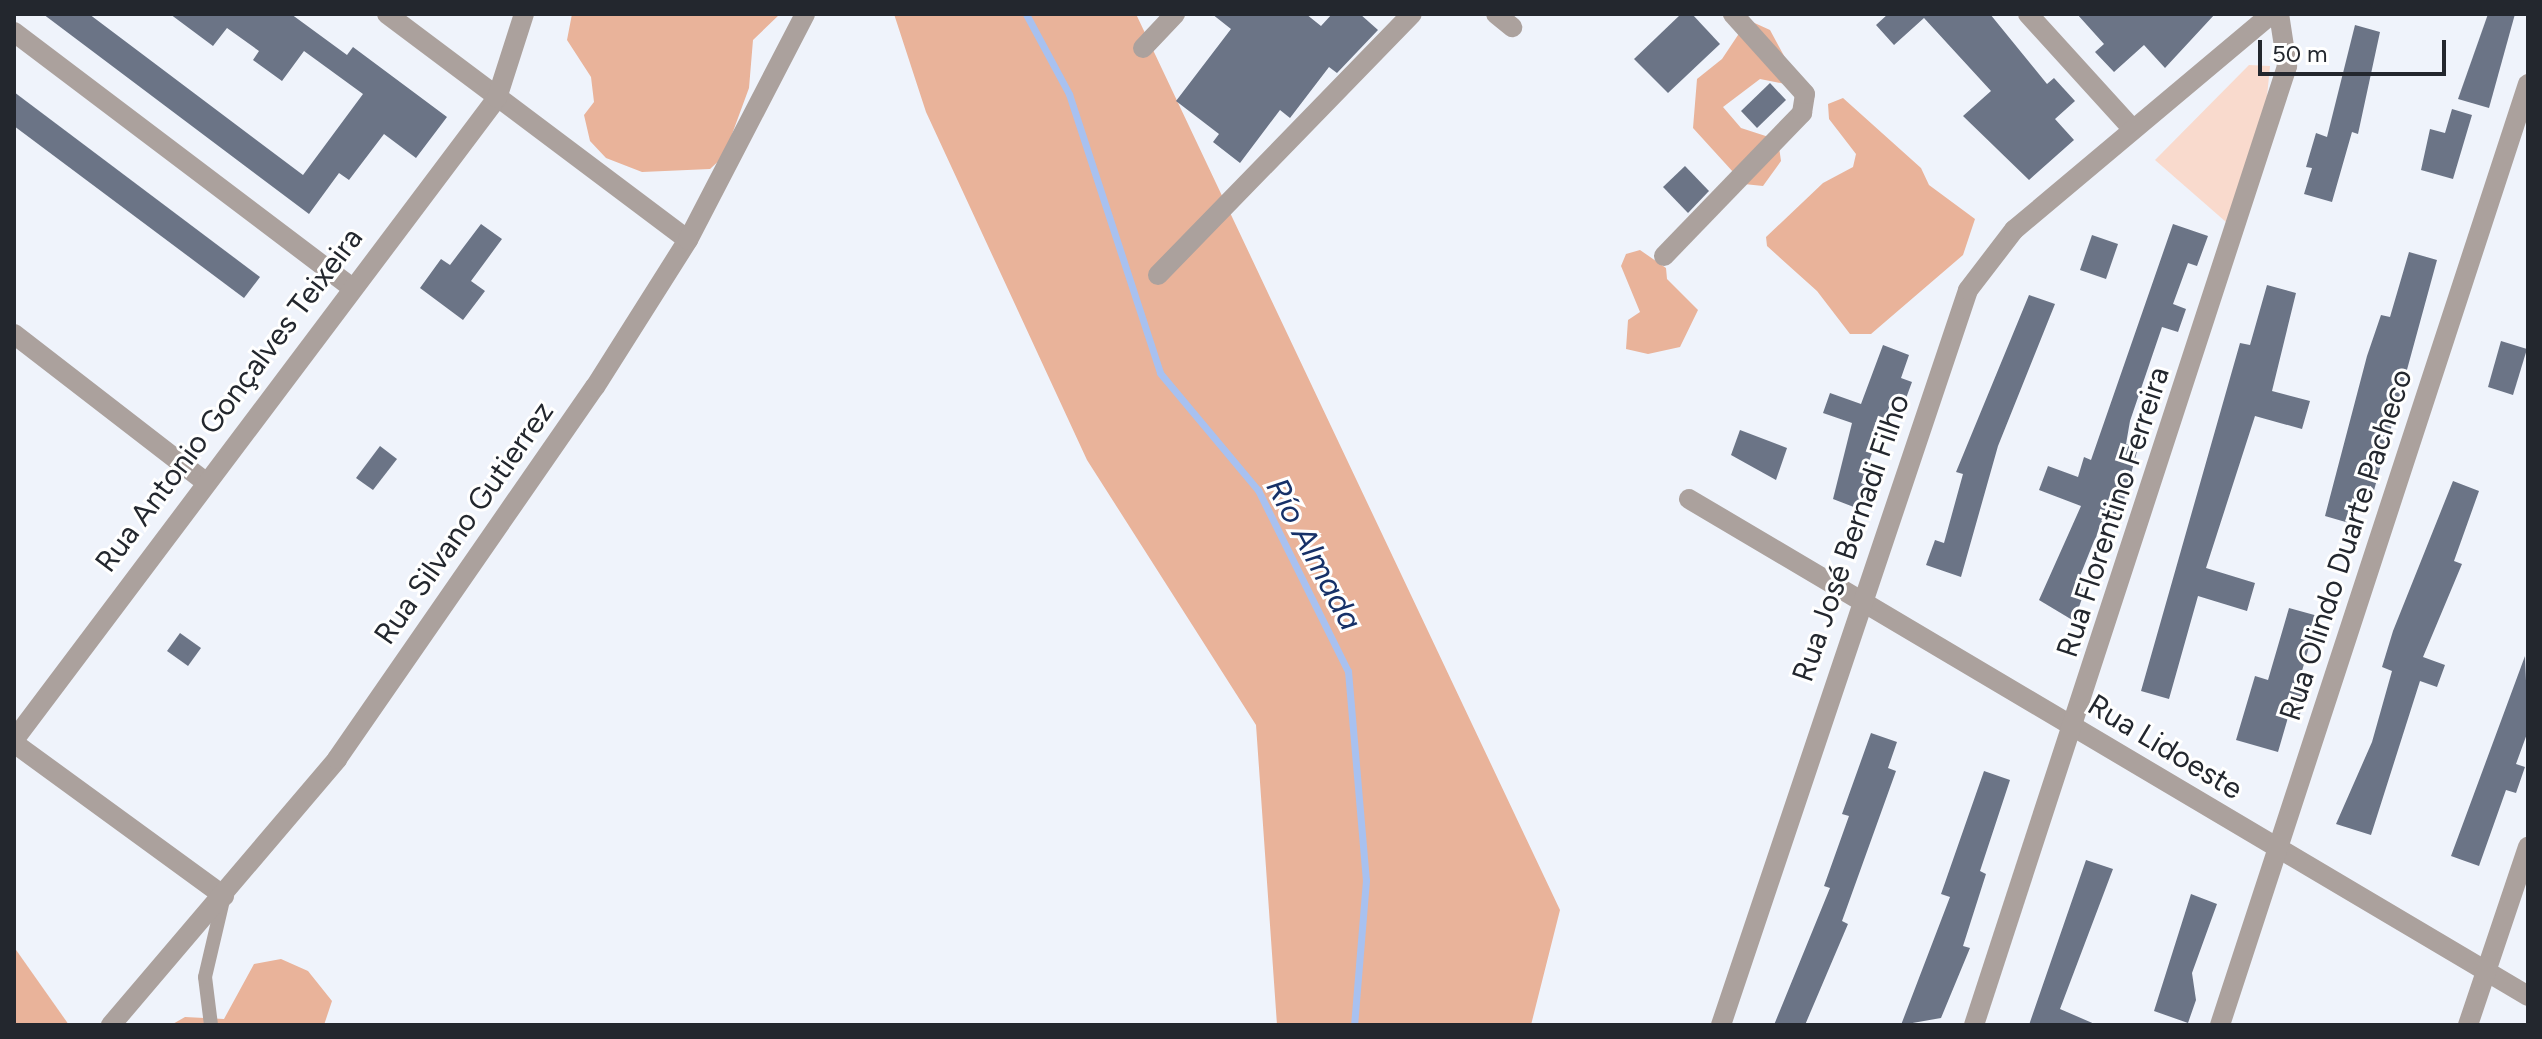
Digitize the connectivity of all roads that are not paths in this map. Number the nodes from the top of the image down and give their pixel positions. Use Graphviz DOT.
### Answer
graph roads {
  1 [pos="387,14"];
  2 [pos="524,14"];
  3 [pos="805,14"];
  4 [pos="1175,14"];
  5 [pos="1412,14"];
  6 [pos="1496,14"];
  7 [pos="1733,14"];
  8 [pos="2028,14"];
  9 [pos="2271,14"];
  10 [pos="2279,14"];
  11 [pos="1512,27"];
  12 [pos="14,32"];
  13 [pos="1143,48"];
  14 [pos="2528,84"];
  15 [pos="497,98"];
  16 [pos="2130,126"];
  17 [pos="688,240"];
  18 [pos="1664,256"];
  19 [pos="1158,275"];
  20 [pos="351,287"];
  21 [pos="14,334"];
  22 [pos="203,480"];
  23 [pos="1689,499"];
  24 [pos="1861,597"];
  25 [pos="2076,729"];
  26 [pos="14,741"];
  27 [pos="2528,847"];
  28 [pos="2278,849"];
  29 [pos="224,896"];
  30 [pos="2487,970"];
  31 [pos="2528,996"];
  32 [pos="111,1025"];
  33 [pos="211,1025"];
  34 [pos="1721,1025"];
  35 [pos="1974,1025"];
  36 [pos="2220,1025"];
  37 [pos="2468,1025"];
  1 -- 15 [label="street"];
  2 -- 15 [label="street, Rua Antonio Gonçalves Teixeira"];
  3 -- 17 [label="street, Rua Silvano Gutierrez"];
  4 -- 13 [label="street"];
  5 -- 19 [label="street"];
  6 -- 11 [label="street"];
  7 -- 18 [label="street"];
  8 -- 16 [label="street"];
  9 -- 16 [label="street, Rua José Bernadi Filho"];
  10 -- 25 [label="street, Rua Florentino Ferreira"];
  12 -- 20 [label="street"];
  14 -- 28 [label="street, Rua Olindo Duarte Pacheco"];
  15 -- 17 [label="street"];
  15 -- 20 [label="street, Rua Antonio Gonçalves Teixeira"];
  16 -- 24 [label="street, Rua José Bernadi Filho"];
  17 -- 29 [label="street, Rua Silvano Gutierrez"];
  20 -- 22 [label="street, Rua Antonio Gonçalves Teixeira"];
  21 -- 22 [label="street"];
  22 -- 26 [label="street, Rua Antonio Gonçalves Teixeira"];
  23 -- 24 [label="street, Rua Lidoeste"];
  24 -- 25 [label="street, Rua Lidoeste"];
  24 -- 34 [label="street, Rua José Bernadi Filho"];
  25 -- 28 [label="street, Rua Lidoeste"];
  25 -- 35 [label="street, Rua Florentino Ferreira"];
  26 -- 29 [label="street"];
  27 -- 30 [label="street"];
  28 -- 30 [label="street, Rua Lidoeste"];
  28 -- 36 [label="street, Rua Olindo Duarte Pacheco"];
  29 -- 32 [label="street, Rua Silvano Gutierrez"];
  29 -- 33 [label="lane"];
  30 -- 31 [label="street, Rua Lidoeste"];
  30 -- 37 [label="street"];
}
